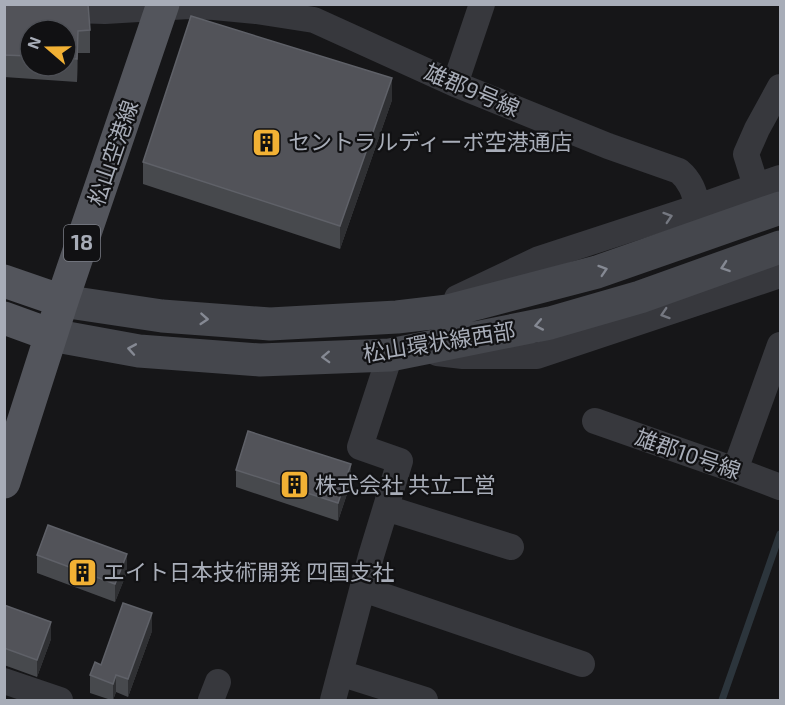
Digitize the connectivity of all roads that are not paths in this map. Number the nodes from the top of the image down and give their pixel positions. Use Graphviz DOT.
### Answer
graph roads {
  1 [pos="482,4"];
  2 [pos="162,6"];
  3 [pos="58,7"];
  4 [pos="4,8"];
  5 [pos="455,84"];
  6 [pos="780,87"];
  7 [pos="780,178"];
  8 [pos="756,186"];
  9 [pos="698,207"];
  10 [pos="780,208"];
  11 [pos="780,247"];
  12 [pos="780,275"];
  13 [pos="4,281"];
  14 [pos="62,301"];
  15 [pos="397,317"];
  16 [pos="4,318"];
  17 [pos="51,334"];
  18 [pos="780,345"];
  19 [pos="401,353"];
  20 [pos="595,421"];
  21 [pos="735,470"];
  22 [pos="4,482"];
  23 [pos="780,487"];
  24 [pos="386,508"];
  25 [pos="511,547"];
  26 [pos="363,589"];
  27 [pos="565,664"];
  28 [pos="340,673"];
  29 [pos="4,681"];
  30 [pos="60,700"];
  31 [pos="333,700"];
  32 [pos="425,700"];
  1 -- 5 [label="street"];
  2 -- 3 [label="street, 雄郡9号線"];
  2 -- 5 [label="street, 雄郡9号線"];
  2 -- 14 [label="main road, 松山空港線 / 18"];
  3 -- 4 [label="street, 雄郡9号線"];
  5 -- 9 [label="street, 雄郡9号線"];
  6 -- 8 [label="street"];
  7 -- 8 [label="street"];
  8 -- 9 [label="street"];
  15 -- 9 [label="street, one-way"];
  15 -- 10 [label="street, 松山環状線西部, one-way"];
  11 -- 19 [label="street, 松山環状線西部, one-way"];
  12 -- 19 [label="street, one-way"];
  13 -- 14 [label="main road"];
  14 -- 15 [label="street, 松山環状線西部, one-way"];
  14 -- 17 [label="main road, 松山空港線 / 18"];
  16 -- 17 [label="main road"];
  19 -- 17 [label="street, 松山環状線西部, one-way"];
  17 -- 22 [label="main road, 松山空港線 / 18"];
  18 -- 21 [label="street"];
  19 -- 24 [label="street"];
  20 -- 21 [label="street, 雄郡10号線"];
  21 -- 23 [label="street, 雄郡10号線"];
  24 -- 25 [label="street"];
  24 -- 26 [label="street"];
  26 -- 27 [label="street"];
  26 -- 28 [label="street"];
  28 -- 31 [label="street"];
  28 -- 32 [label="street"];
  29 -- 30 [label="street"];
}
